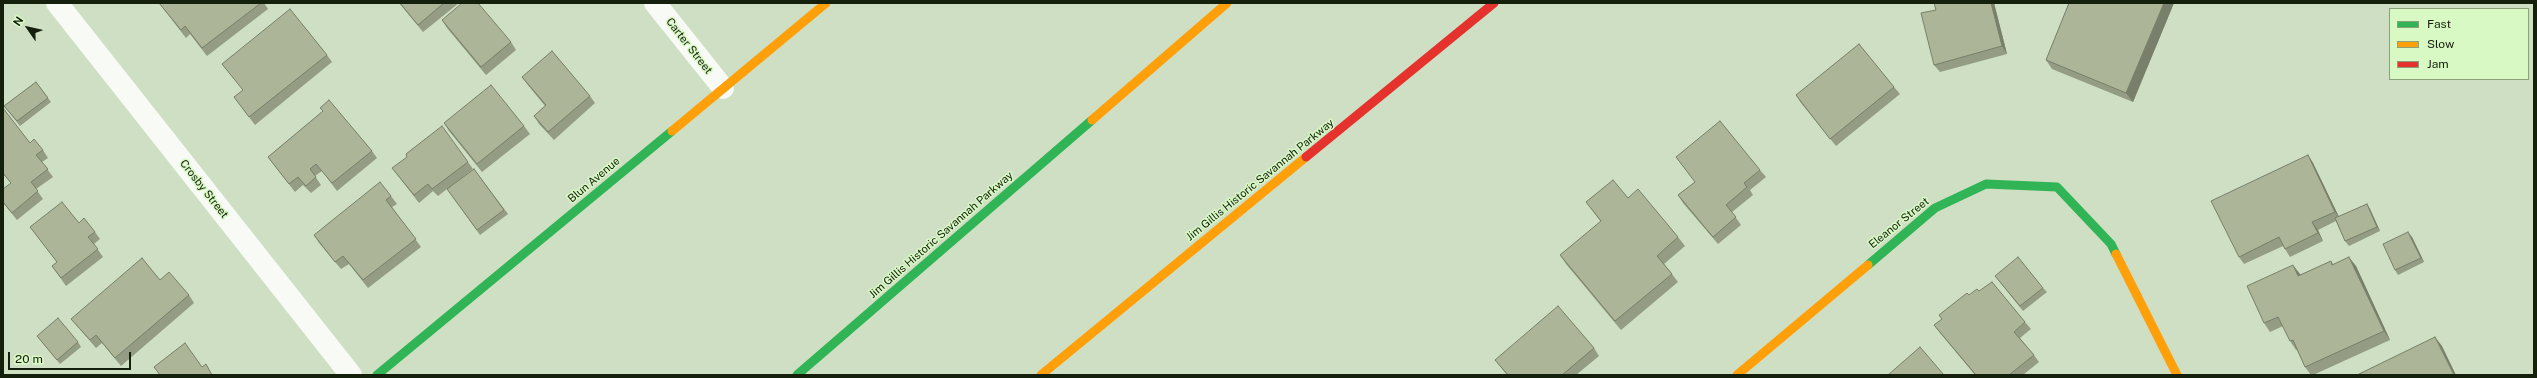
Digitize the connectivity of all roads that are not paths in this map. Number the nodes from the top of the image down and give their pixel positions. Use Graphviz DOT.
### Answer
graph roads {
  1 [pos="57,3"];
  2 [pos="655,3"];
  3 [pos="826,3"];
  4 [pos="1227,3"];
  5 [pos="1494,3"];
  6 [pos="723,88"];
  7 [pos="351,375"];
  8 [pos="378,375"];
  9 [pos="798,375"];
  10 [pos="1041,375"];
  11 [pos="1737,375"];
  12 [pos="2177,375"];
  1 -- 7 [label="street, Crosby Street"];
  2 -- 6 [label="street, Carter Street"];
  3 -- 6 [label="main road, Blun Avenue"];
  4 -- 9 [label="main road, Jim Gillis Historic Savannah Parkway"];
  5 -- 10 [label="main road, Jim Gillis Historic Savannah Parkway"];
  6 -- 8 [label="main road, Blun Avenue"];
  11 -- 12 [label="main road, Eleanor Street"];
}
